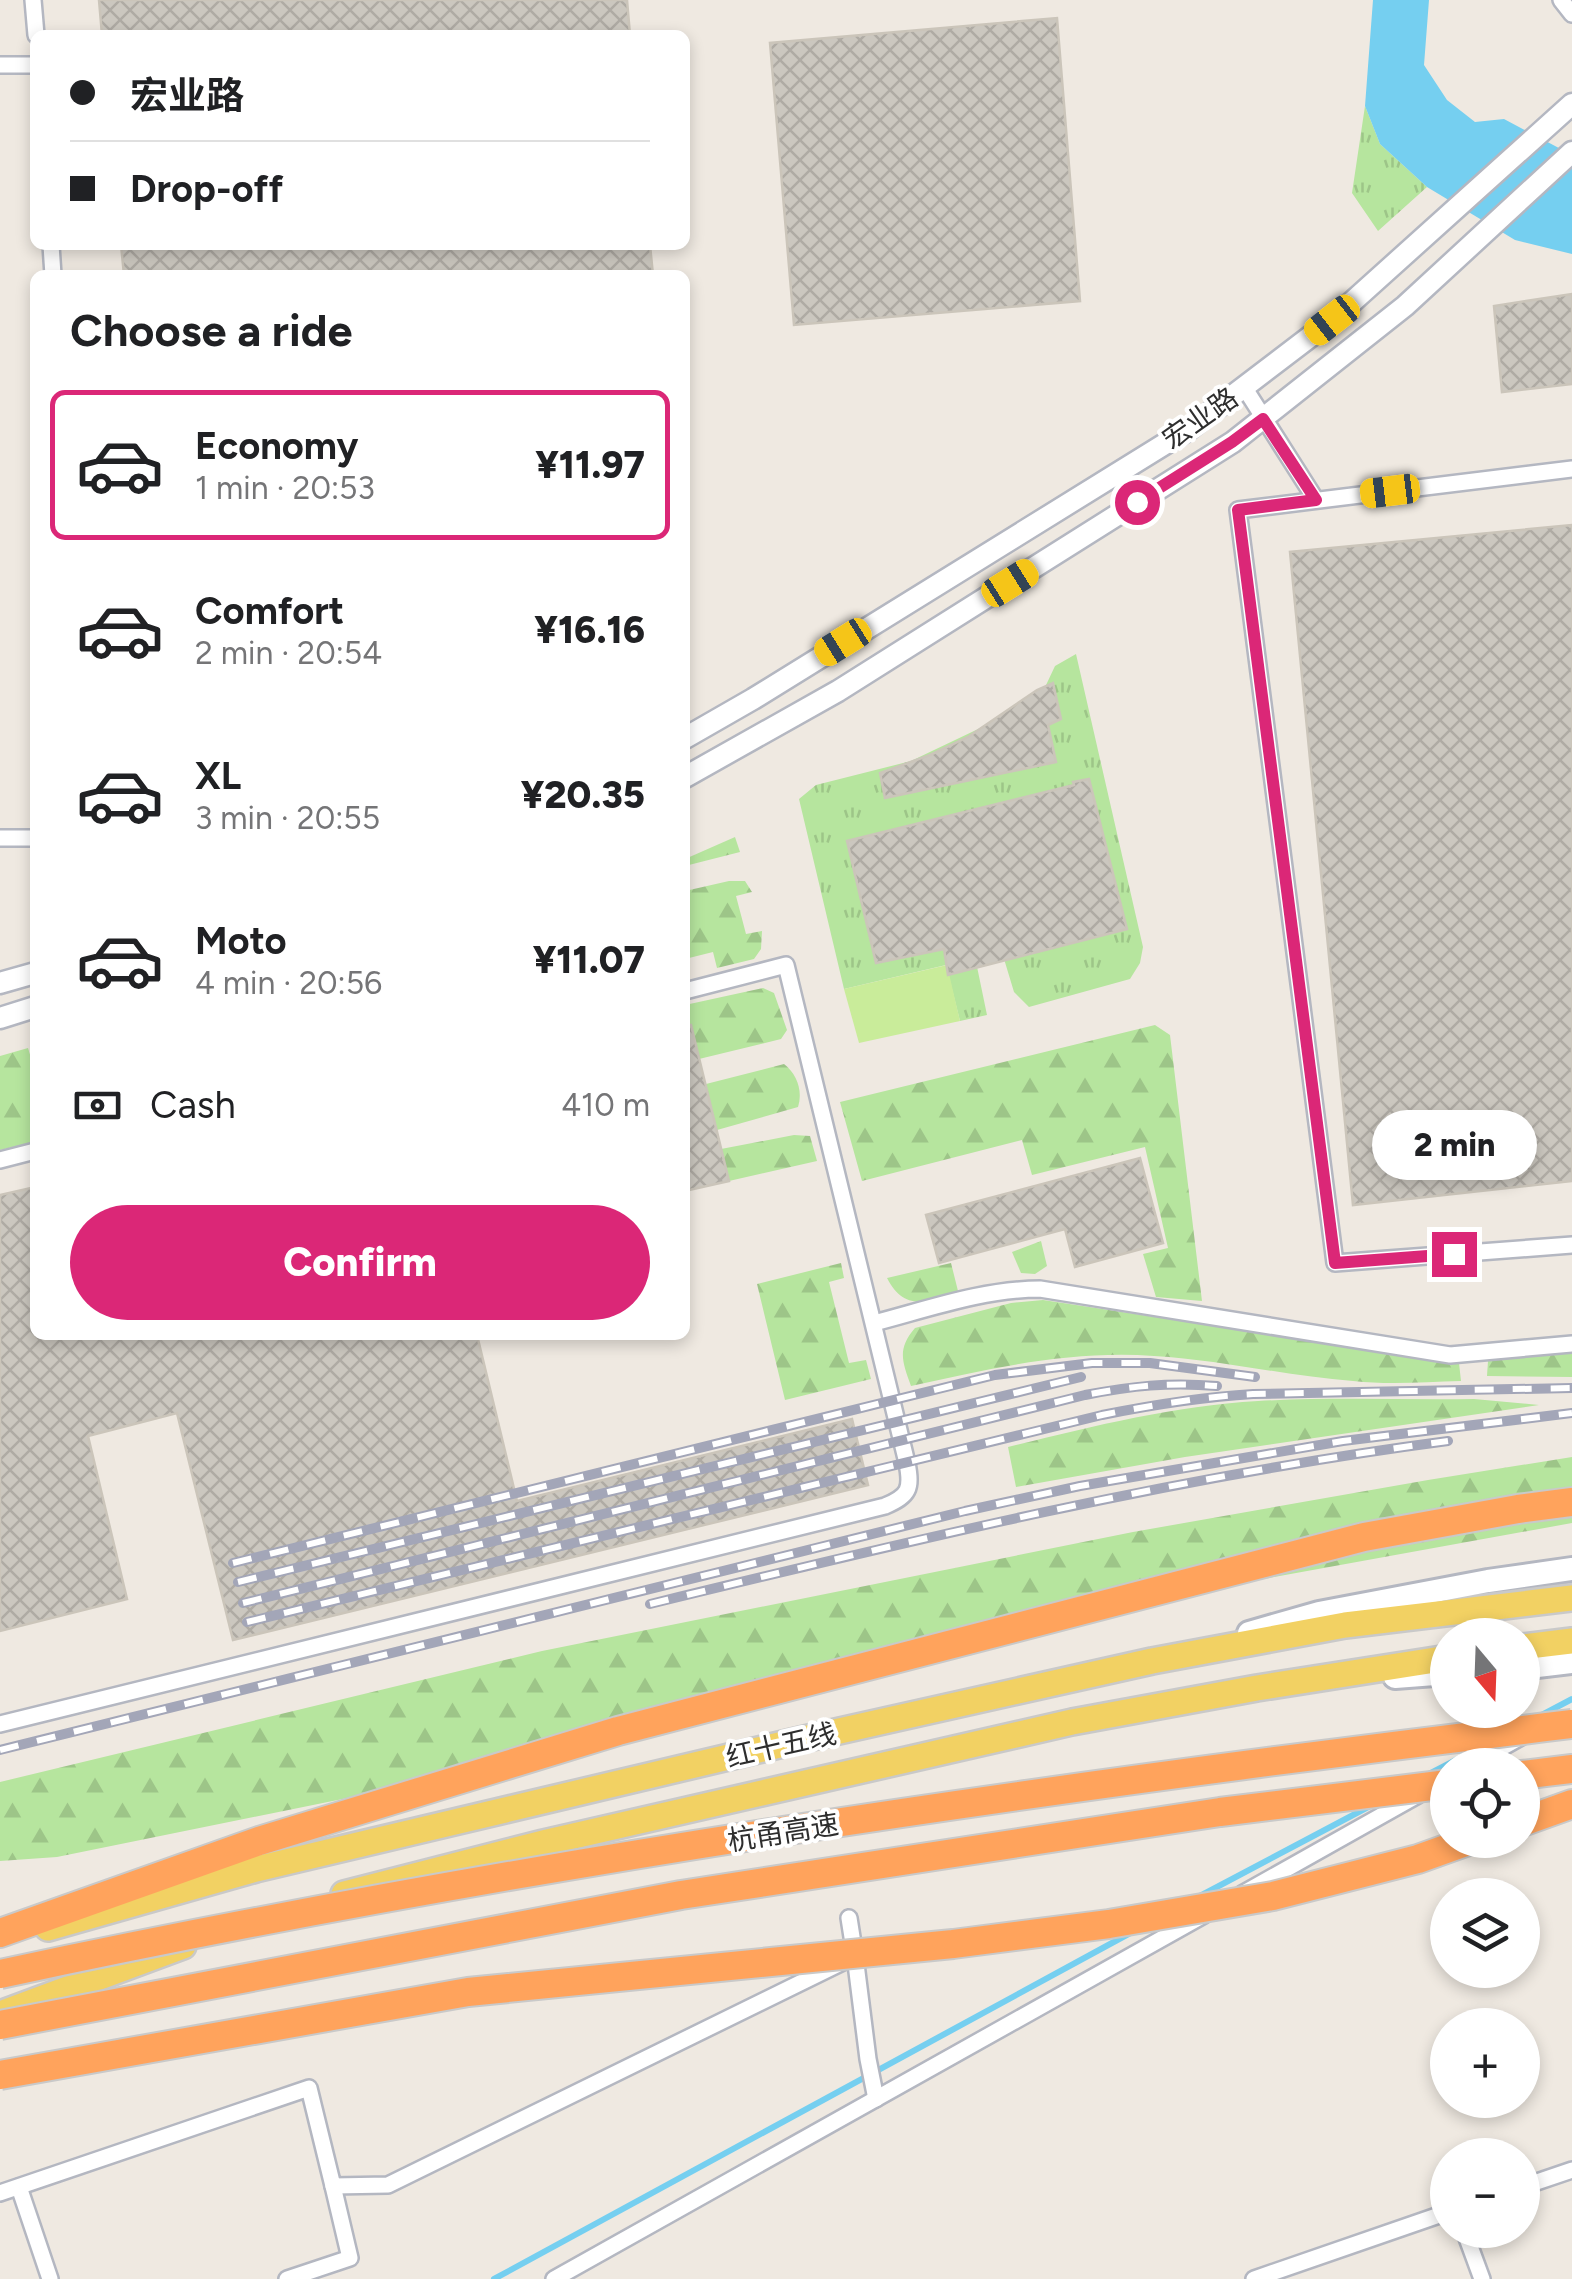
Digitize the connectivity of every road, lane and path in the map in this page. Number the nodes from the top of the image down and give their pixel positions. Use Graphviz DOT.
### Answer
graph roads {
  1 [pos="33,0"];
  2 [pos="1561,0"];
  3 [pos="1572,14"];
  4 [pos="36,30"];
  5 [pos="0,65"];
  6 [pos="30,65"];
  7 [pos="1572,104"];
  8 [pos="1572,152"];
  9 [pos="1244,387"];
  10 [pos="1263,419"];
  11 [pos="1572,468"];
  12 [pos="1316,500"];
  13 [pos="690,735"];
  14 [pos="690,774"];
  15 [pos="0,838"];
  16 [pos="30,838"];
  17 [pos="30,974"];
  18 [pos="0,983"];
  19 [pos="690,990"];
  20 [pos="30,1009"];
  21 [pos="0,1018"];
  22 [pos="30,1152"];
  23 [pos="0,1160"];
  24 [pos="1572,1245"];
  25 [pos="874,1323"];
  26 [pos="1572,1344"];
  27 [pos="1572,1502"];
  28 [pos="1565,1570"];
  29 [pos="1561,1599"];
  30 [pos="1572,1641"];
  31 [pos="1540,1649"];
  32 [pos="1540,1656"];
  33 [pos="1159,1660"];
  34 [pos="1430,1661"];
  35 [pos="1572,1662"];
  36 [pos="1430,1674"];
  37 [pos="1257,1688"];
  38 [pos="1572,1708"];
  39 [pos="0,1724"];
  40 [pos="1572,1724"];
  41 [pos="1501,1748"];
  42 [pos="1572,1769"];
  43 [pos="1540,1773"];
  44 [pos="1430,1783"];
  45 [pos="1430,1791"];
  46 [pos="1572,1804"];
  47 [pos="1540,1816"];
  48 [pos="1430,1855"];
  49 [pos="850,1918"];
  50 [pos="0,1932"];
  51 [pos="0,1942"];
  52 [pos="855,1956"];
  53 [pos="0,1974"];
  54 [pos="0,2014"];
  55 [pos="0,2025"];
  56 [pos="0,2075"];
  57 [pos="876,2092"];
  58 [pos="1572,2170"];
  59 [pos="1540,2180"];
  60 [pos="333,2186"];
  61 [pos="19,2187"];
  62 [pos="0,2193"];
  63 [pos="1430,2218"];
  64 [pos="1471,2248"];
  65 [pos="50,2279"];
  66 [pos="287,2279"];
  67 [pos="554,2279"];
  68 [pos="1254,2279"];
  69 [pos="1482,2279"];
  1 -- 4 [label="street"];
  2 -- 3 [label="street"];
  5 -- 6 [label="street"];
  7 -- 9 [label="street, 宏业路"];
  8 -- 10 [label="street, 宏业路"];
  9 -- 10 [label="street"];
  9 -- 13 [label="street, 宏业路"];
  10 -- 12 [label="street"];
  10 -- 14 [label="street, 宏业路"];
  11 -- 12 [label="street"];
  12 -- 24 [label="street"];
  15 -- 16 [label="street"];
  17 -- 18 [label="street"];
  19 -- 25 [label="street"];
  20 -- 21 [label="street"];
  22 -- 23 [label="street"];
  25 -- 26 [label="street"];
  25 -- 39 [label="street"];
  27 -- 50 [label="highway"];
  28 -- 33 [label="main road"];
  29 -- 33 [label="main road, 红十五线"];
  30 -- 31 [label="main road"];
  32 -- 35 [label="main road"];
  33 -- 51 [label="main road, 红十五线"];
  34 -- 37 [label="main road, 红十五线"];
  36 -- 37 [label="main road"];
  37 -- 54 [label="main road, 红十五线"];
  38 -- 41 [label="street"];
  40 -- 53 [label="highway, 杭甬高速, bridge"];
  42 -- 43 [label="highway"];
  44 -- 55 [label="highway, 杭甬高速, bridge"];
  45 -- 57 [label="street"];
  46 -- 47 [label="highway"];
  48 -- 56 [label="highway, bridge"];
  49 -- 52 [label="street"];
  52 -- 57 [label="street"];
  52 -- 60 [label="street"];
  57 -- 67 [label="street"];
  58 -- 59 [label="street"];
  60 -- 61 [label="street"];
  60 -- 66 [label="street"];
  61 -- 62 [label="street"];
  61 -- 65 [label="street"];
  63 -- 68 [label="street"];
  64 -- 69 [label="street"];
}
